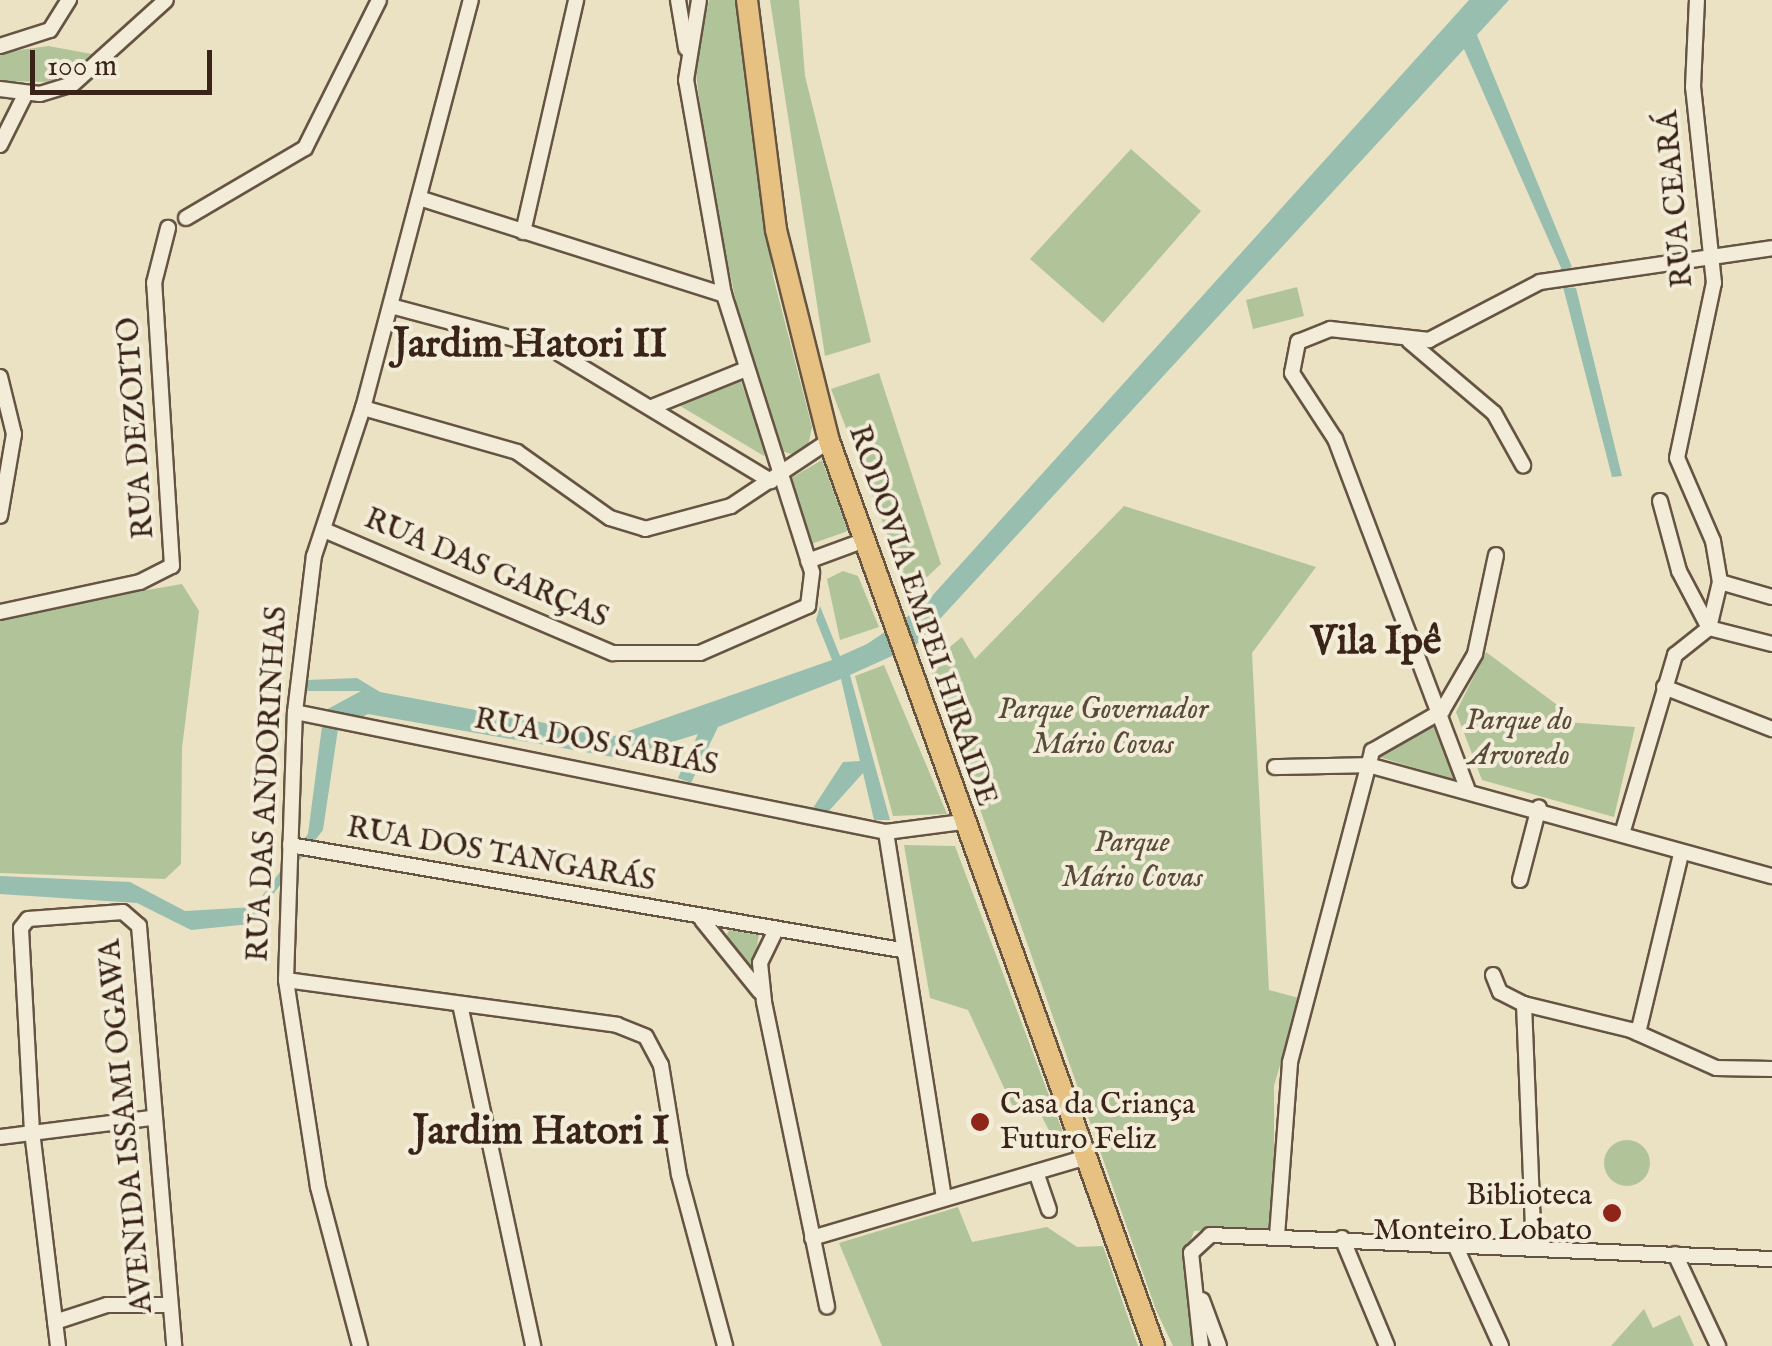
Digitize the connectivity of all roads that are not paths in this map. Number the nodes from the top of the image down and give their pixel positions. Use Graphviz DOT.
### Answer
graph roads {
  1 [pos="70,0"];
  2 [pos="166,0"];
  3 [pos="379,0"];
  4 [pos="471,0"];
  5 [pos="576,0"];
  6 [pos="678,0"];
  7 [pos="698,0"];
  8 [pos="747,0"];
  9 [pos="1697,0"];
  10 [pos="0,46"];
  11 [pos="686,48"];
  12 [pos="0,89"];
  13 [pos="25,94"];
  14 [pos="0,145"];
  15 [pos="420,198"];
  16 [pos="186,218"];
  17 [pos="168,228"];
  18 [pos="523,232"];
  19 [pos="1772,248"];
  20 [pos="1712,260"];
  21 [pos="724,294"];
  22 [pos="391,306"];
  23 [pos="1408,341"];
  24 [pos="746,368"];
  25 [pos="0,378"];
  26 [pos="652,407"];
  27 [pos="364,408"];
  28 [pos="829,440"];
  29 [pos="1523,465"];
  30 [pos="774,480"];
  31 [pos="1660,500"];
  32 [pos="0,516"];
  33 [pos="324,530"];
  34 [pos="865,540"];
  35 [pos="1496,554"];
  36 [pos="808,561"];
  37 [pos="1720,582"];
  38 [pos="1772,597"];
  39 [pos="0,612"];
  40 [pos="1708,628"];
  41 [pos="1772,644"];
  42 [pos="1664,687"];
  43 [pos="1442,710"];
  44 [pos="295,712"];
  45 [pos="1772,729"];
  46 [pos="1368,766"];
  47 [pos="1275,767"];
  48 [pos="1467,788"];
  49 [pos="1539,807"];
  50 [pos="962,822"];
  51 [pos="886,832"];
  52 [pos="1622,834"];
  53 [pos="290,845"];
  54 [pos="1681,854"];
  55 [pos="1772,876"];
  56 [pos="1520,880"];
  57 [pos="702,920"];
  58 [pos="775,932"];
  59 [pos="900,950"];
  60 [pos="1493,975"];
  61 [pos="286,980"];
  62 [pos="764,1002"];
  63 [pos="1524,1004"];
  64 [pos="461,1009"];
  65 [pos="1638,1033"];
  66 [pos="1772,1069"];
  67 [pos="150,1118"];
  68 [pos="32,1132"];
  69 [pos="0,1137"];
  70 [pos="1084,1158"];
  71 [pos="1036,1172"];
  72 [pos="944,1198"];
  73 [pos="1049,1210"];
  74 [pos="1277,1236"];
  75 [pos="812,1238"];
  76 [pos="1342,1238"];
  77 [pos="1455,1245"];
  78 [pos="1534,1248"];
  79 [pos="1674,1254"];
  80 [pos="1772,1259"];
  81 [pos="1193,1276"];
  82 [pos="169,1306"];
  83 [pos="828,1307"];
  84 [pos="55,1322"];
  85 [pos="1154,1343"];
  86 [pos="58,1346"];
  87 [pos="174,1346"];
  88 [pos="360,1346"];
  89 [pos="534,1346"];
  90 [pos="724,1346"];
  91 [pos="1201,1346"];
  92 [pos="1219,1346"];
  93 [pos="1386,1346"];
  94 [pos="1501,1346"];
  95 [pos="1718,1346"];
  1 -- 10 [label="street"];
  2 -- 13 [label="street"];
  3 -- 16 [label="street"];
  4 -- 15 [label="street, RUA DAS ANDORINHAS"];
  5 -- 18 [label="street"];
  6 -- 11 [label="street"];
  7 -- 11 [label="street"];
  8 -- 28 [label="main road, RODOVIA EMPEI HIRAIDE"];
  9 -- 20 [label="street, RUA CEARÁ"];
  11 -- 21 [label="street"];
  12 -- 13 [label="street"];
  13 -- 14 [label="street"];
  15 -- 18 [label="street"];
  15 -- 22 [label="street, RUA DAS ANDORINHAS"];
  17 -- 39 [label="street, RUA DEZOITO"];
  18 -- 21 [label="street"];
  19 -- 20 [label="street"];
  20 -- 23 [label="street"];
  20 -- 37 [label="street, RUA CEARÁ"];
  21 -- 24 [label="street"];
  22 -- 26 [label="street"];
  22 -- 27 [label="street, RUA DAS ANDORINHAS"];
  23 -- 29 [label="street"];
  23 -- 43 [label="street"];
  24 -- 26 [label="street"];
  24 -- 30 [label="street"];
  25 -- 32 [label="street"];
  26 -- 30 [label="street"];
  27 -- 30 [label="street"];
  27 -- 33 [label="street, RUA DAS ANDORINHAS"];
  28 -- 30 [label="street"];
  28 -- 34 [label="main road, RODOVIA EMPEI HIRAIDE"];
  30 -- 36 [label="street"];
  31 -- 40 [label="street"];
  33 -- 36 [label="street, RUA DAS GARÇAS"];
  33 -- 44 [label="street, RUA DAS ANDORINHAS"];
  34 -- 36 [label="street"];
  34 -- 50 [label="main road, RODOVIA EMPEI HIRAIDE"];
  35 -- 43 [label="street"];
  37 -- 38 [label="street"];
  37 -- 40 [label="street, RUA CEARÁ"];
  40 -- 41 [label="street"];
  40 -- 42 [label="street"];
  42 -- 45 [label="street"];
  42 -- 52 [label="street"];
  43 -- 46 [label="street"];
  43 -- 48 [label="street"];
  44 -- 51 [label="street, RUA DOS SABIÁS"];
  44 -- 53 [label="street, RUA DAS ANDORINHAS"];
  46 -- 47 [label="street"];
  46 -- 48 [label="street"];
  46 -- 74 [label="street"];
  48 -- 49 [label="street"];
  49 -- 52 [label="street"];
  49 -- 56 [label="street"];
  50 -- 51 [label="street, RUA DOS SABIÁS"];
  50 -- 70 [label="main road, RODOVIA EMPEI HIRAIDE"];
  51 -- 59 [label="street"];
  52 -- 54 [label="street"];
  53 -- 57 [label="street, RUA DOS TANGARÁS"];
  53 -- 61 [label="street, RUA DAS ANDORINHAS"];
  54 -- 55 [label="street"];
  54 -- 65 [label="street"];
  57 -- 58 [label="street, RUA DOS TANGARÁS"];
  57 -- 62 [label="street"];
  58 -- 59 [label="street, RUA DOS TANGARÁS"];
  58 -- 62 [label="street"];
  59 -- 72 [label="street"];
  60 -- 63 [label="street"];
  61 -- 64 [label="street"];
  61 -- 88 [label="street, RUA DAS ANDORINHAS"];
  62 -- 75 [label="street"];
  63 -- 65 [label="street"];
  63 -- 78 [label="street"];
  64 -- 89 [label="street"];
  64 -- 90 [label="street"];
  65 -- 66 [label="street"];
  67 -- 68 [label="street"];
  67 -- 68 [label="street, AVENIDA ISSAMI OGAWA"];
  67 -- 82 [label="street, AVENIDA ISSAMI OGAWA"];
  68 -- 69 [label="street"];
  68 -- 84 [label="street"];
  70 -- 71 [label="street"];
  70 -- 85 [label="main road, RODOVIA EMPEI HIRAIDE"];
  71 -- 72 [label="street"];
  71 -- 73 [label="street"];
  72 -- 75 [label="street"];
  74 -- 76 [label="street"];
  74 -- 81 [label="street"];
  75 -- 83 [label="street"];
  76 -- 77 [label="street"];
  76 -- 93 [label="street"];
  77 -- 78 [label="street"];
  77 -- 94 [label="street"];
  78 -- 79 [label="street"];
  79 -- 80 [label="street"];
  79 -- 95 [label="street"];
  81 -- 91 [label="street"];
  81 -- 92 [label="street"];
  82 -- 84 [label="street"];
  82 -- 87 [label="street, AVENIDA ISSAMI OGAWA"];
  84 -- 86 [label="street"];
}
